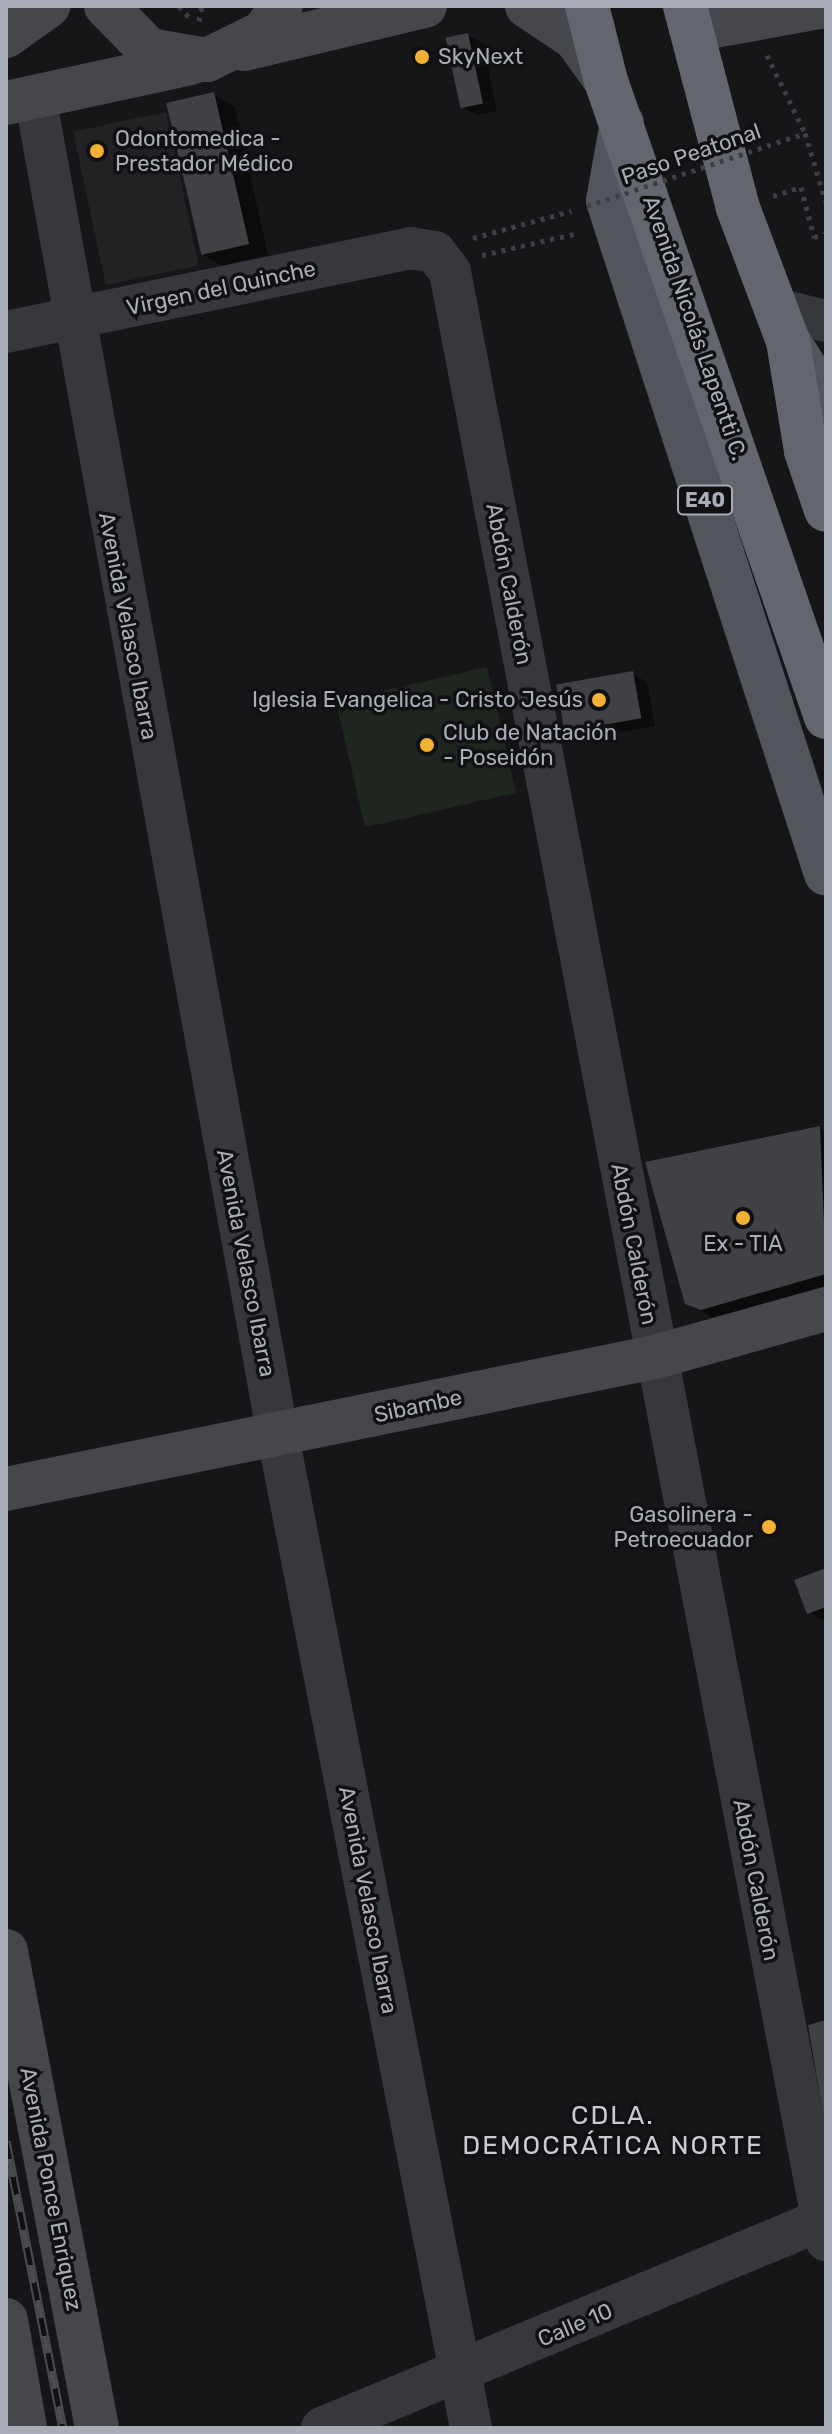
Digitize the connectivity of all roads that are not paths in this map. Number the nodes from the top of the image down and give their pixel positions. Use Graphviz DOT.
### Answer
graph roads {
  1 [pos="48,6"];
  2 [pos="106,6"];
  3 [pos="281,6"];
  4 [pos="425,6"];
  5 [pos="527,6"];
  6 [pos="587,6"];
  7 [pos="826,6"];
  8 [pos="689,18"];
  9 [pos="6,36"];
  10 [pos="222,55"];
  11 [pos="606,81"];
  12 [pos="20,100"];
  13 [pos="622,123"];
  14 [pos="458,253"];
  15 [pos="71,320"];
  16 [pos="826,321"];
  17 [pos="781,325"];
  18 [pos="6,332"];
  19 [pos="826,400"];
  20 [pos="826,510"];
  21 [pos="826,717"];
  22 [pos="826,874"];
  23 [pos="826,1309"];
  24 [pos="655,1357"];
  25 [pos="278,1436"];
  26 [pos="6,1489"];
  27 [pos="6,1951"];
  28 [pos="825,2226"];
  29 [pos="6,2320"];
  30 [pos="460,2373"];
  31 [pos="25,2428"];
  32 [pos="97,2428"];
  33 [pos="322,2428"];
  34 [pos="471,2428"];
  1 -- 9 [label="street"];
  2 -- 10 [label="street"];
  3 -- 10 [label="street"];
  4 -- 10 [label="street"];
  5 -- 11 [label="street"];
  6 -- 11 [label="highway, Avenida Nicolás Lapentti C. / E40"];
  7 -- 8 [label="street"];
  8 -- 17 [label="highway"];
  10 -- 12 [label="street"];
  11 -- 13 [label="highway, Avenida Nicolás Lapentti C. / E40"];
  12 -- 15 [label="street, Avenida Velasco Ibarra"];
  13 -- 21 [label="highway, Avenida Nicolás Lapentti C. / E40"];
  13 -- 22 [label="main road, Avenida Nicolás Lapentti C. / E40"];
  14 -- 15 [label="street, Virgen del Quinche"];
  14 -- 24 [label="street, Abdón Calderón"];
  15 -- 18 [label="street, Virgen del Quinche"];
  15 -- 25 [label="street, Avenida Velasco Ibarra"];
  16 -- 17 [label="street"];
  17 -- 19 [label="main road"];
  17 -- 20 [label="highway"];
  23 -- 24 [label="street, Sibambe"];
  24 -- 25 [label="street, Sibambe"];
  24 -- 28 [label="street, Abdón Calderón"];
  25 -- 26 [label="street, Sibambe"];
  25 -- 30 [label="street, Avenida Velasco Ibarra"];
  27 -- 32 [label="street, Avenida Ponce Enriquez"];
  28 -- 30 [label="street, Calle 10"];
  29 -- 31 [label="street"];
  30 -- 33 [label="street, Calle 10"];
  30 -- 34 [label="street, Avenida Velasco Ibarra"];
}
